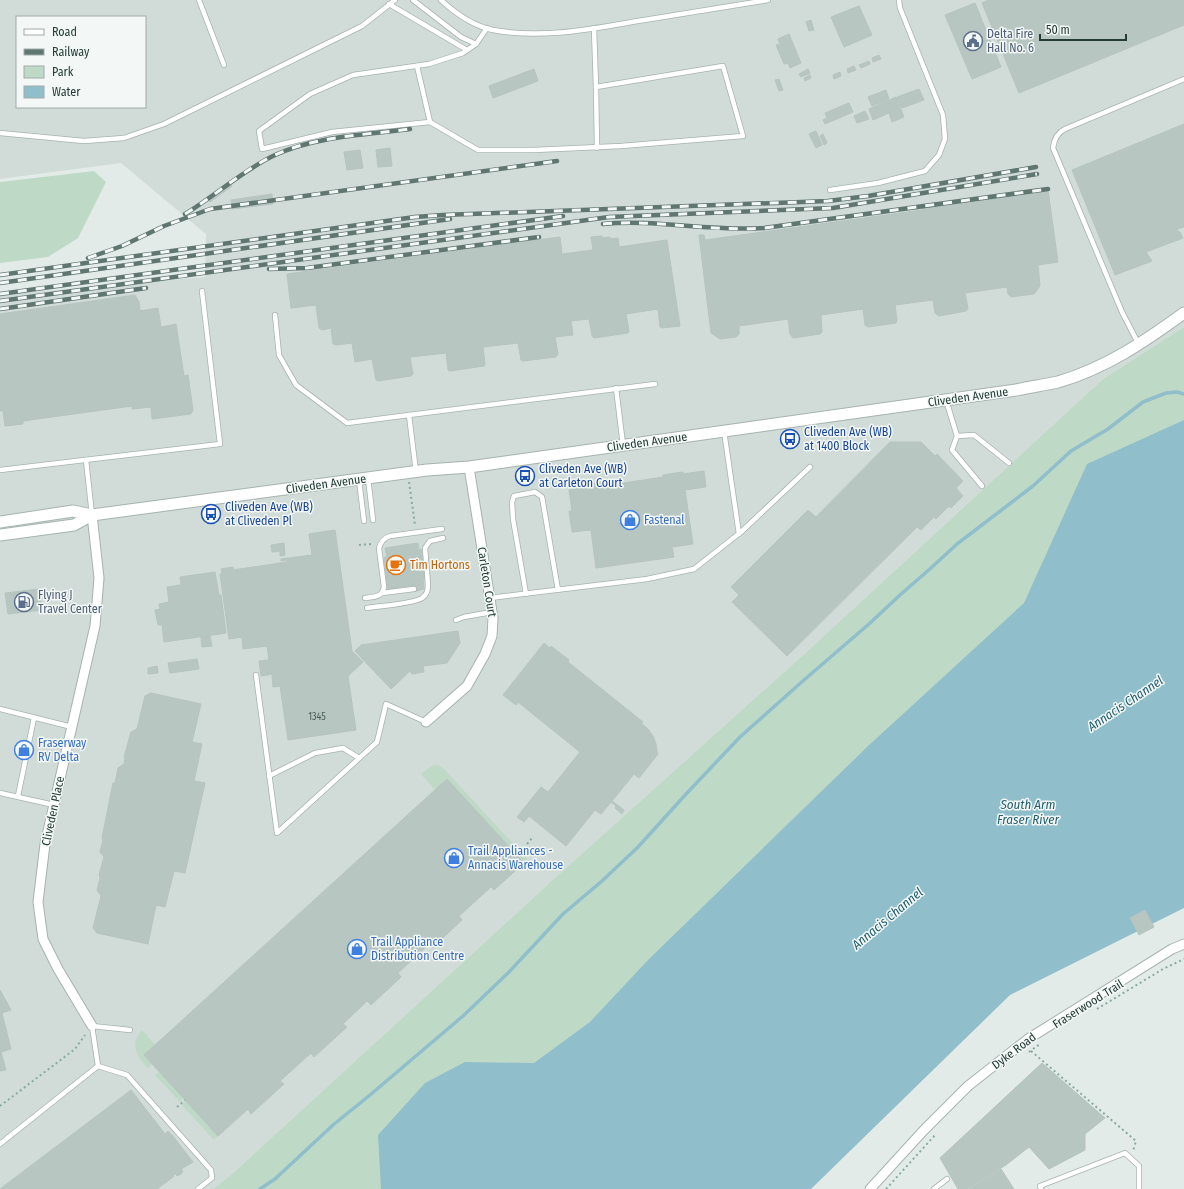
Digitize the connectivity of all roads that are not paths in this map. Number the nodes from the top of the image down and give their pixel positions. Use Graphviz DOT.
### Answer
graph roads {
  1 [pos="199,0"];
  2 [pos="395,0"];
  3 [pos="413,0"];
  4 [pos="441,0"];
  5 [pos="768,0"];
  6 [pos="899,0"];
  7 [pos="389,4"];
  8 [pos="487,28"];
  9 [pos="594,28"];
  10 [pos="476,44"];
  11 [pos="467,50"];
  12 [pos="224,65"];
  13 [pos="417,66"];
  14 [pos="1184,79"];
  15 [pos="596,87"];
  16 [pos="430,122"];
  17 [pos="0,133"];
  18 [pos="597,148"];
  19 [pos="830,190"];
  20 [pos="202,291"];
  21 [pos="1184,313"];
  22 [pos="275,316"];
  23 [pos="1139,345"];
  24 [pos="654,384"];
  25 [pos="616,388"];
  26 [pos="946,400"];
  27 [pos="409,415"];
  28 [pos="724,431"];
  29 [pos="957,436"];
  30 [pos="622,445"];
  31 [pos="86,460"];
  32 [pos="1009,463"];
  33 [pos="469,467"];
  34 [pos="810,467"];
  35 [pos="0,470"];
  36 [pos="412,472"];
  37 [pos="364,479"];
  38 [pos="982,486"];
  39 [pos="92,515"];
  40 [pos="373,520"];
  41 [pos="364,521"];
  42 [pos="0,522"];
  43 [pos="442,529"];
  44 [pos="739,534"];
  45 [pos="0,535"];
  46 [pos="443,538"];
  47 [pos="414,589"];
  48 [pos="558,590"];
  49 [pos="382,593"];
  50 [pos="526,594"];
  51 [pos="365,598"];
  52 [pos="490,598"];
  53 [pos="366,608"];
  54 [pos="492,612"];
  55 [pos="456,620"];
  56 [pos="256,675"];
  57 [pos="0,709"];
  58 [pos="34,718"];
  59 [pos="426,722"];
  60 [pos="72,728"];
  61 [pos="359,758"];
  62 [pos="269,776"];
  63 [pos="0,793"];
  64 [pos="18,796"];
  65 [pos="54,805"];
  66 [pos="1184,944"];
  67 [pos="92,1026"];
  68 [pos="130,1030"];
  69 [pos="98,1066"];
  70 [pos="0,1144"];
  71 [pos="948,1179"];
  72 [pos="198,1189"];
  73 [pos="870,1189"];
  74 [pos="934,1189"];
  75 [pos="1042,1189"];
  76 [pos="1140,1189"];
  1 -- 12 [label="lane"];
  2 -- 7 [label="lane"];
  3 -- 10 [label="lane"];
  4 -- 8 [label="lane"];
  5 -- 9 [label="lane"];
  6 -- 19 [label="lane"];
  7 -- 11 [label="lane"];
  7 -- 17 [label="lane"];
  8 -- 9 [label="lane"];
  8 -- 10 [label="lane"];
  9 -- 15 [label="lane"];
  10 -- 11 [label="lane"];
  11 -- 13 [label="lane"];
  13 -- 16 [label="lane"];
  13 -- 16 [label="lane"];
  14 -- 23 [label="lane"];
  15 -- 18 [label="lane"];
  15 -- 18 [label="lane"];
  16 -- 18 [label="lane"];
  20 -- 31 [label="lane"];
  21 -- 23 [label="street, Cliveden Avenue"];
  22 -- 27 [label="lane"];
  23 -- 26 [label="street, Cliveden Avenue"];
  24 -- 25 [label="lane"];
  25 -- 27 [label="lane"];
  25 -- 30 [label="lane"];
  26 -- 28 [label="street, Cliveden Avenue"];
  26 -- 29 [label="lane"];
  27 -- 36 [label="lane"];
  28 -- 30 [label="street, Cliveden Avenue"];
  28 -- 44 [label="lane"];
  29 -- 32 [label="lane"];
  29 -- 38 [label="lane"];
  30 -- 33 [label="street, Cliveden Avenue"];
  31 -- 35 [label="lane"];
  31 -- 39 [label="lane"];
  33 -- 36 [label="street, Cliveden Avenue"];
  33 -- 52 [label="street, Carleton Court"];
  34 -- 44 [label="lane"];
  36 -- 37 [label="street, Cliveden Avenue"];
  37 -- 39 [label="street, Cliveden Avenue"];
  37 -- 40 [label="lane"];
  37 -- 41 [label="lane"];
  39 -- 42 [label="street, Cliveden Avenue"];
  39 -- 45 [label="street, Cliveden Avenue"];
  39 -- 60 [label="street, Cliveden Place"];
  43 -- 49 [label="lane"];
  44 -- 48 [label="lane"];
  46 -- 53 [label="lane"];
  47 -- 49 [label="lane"];
  48 -- 50 [label="lane"];
  48 -- 50 [label="lane"];
  49 -- 51 [label="lane"];
  50 -- 52 [label="lane"];
  52 -- 54 [label="street, Carleton Court"];
  54 -- 55 [label="lane"];
  54 -- 59 [label="street, Carleton Court"];
  56 -- 62 [label="lane"];
  57 -- 58 [label="lane"];
  58 -- 60 [label="lane"];
  58 -- 64 [label="lane"];
  59 -- 61 [label="lane"];
  60 -- 65 [label="street, Cliveden Place"];
  61 -- 62 [label="lane"];
  61 -- 62 [label="lane"];
  63 -- 64 [label="lane"];
  64 -- 65 [label="lane"];
  65 -- 67 [label="street, Cliveden Place"];
  66 -- 73 [label="street, Dyke Road"];
  67 -- 68 [label="lane"];
  67 -- 69 [label="lane"];
  69 -- 70 [label="lane"];
  69 -- 72 [label="lane"];
  71 -- 74 [label="lane"];
  75 -- 76 [label="lane"];
}
